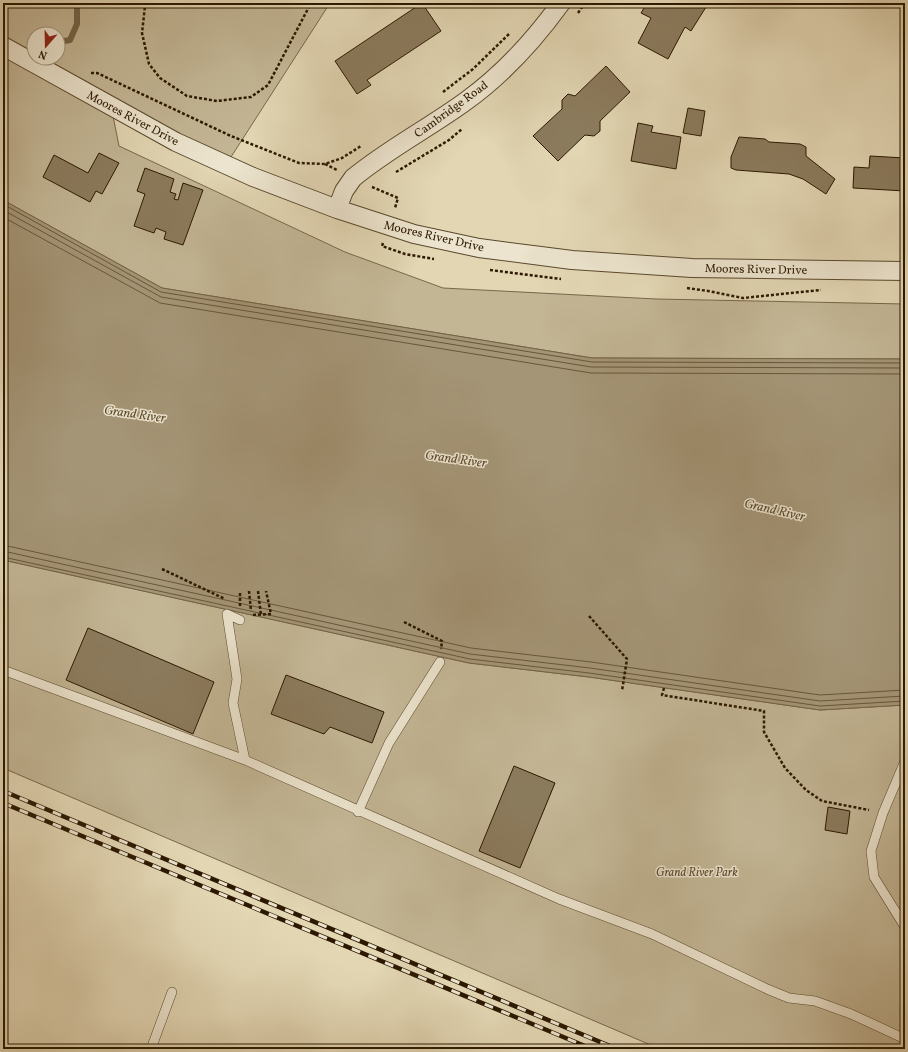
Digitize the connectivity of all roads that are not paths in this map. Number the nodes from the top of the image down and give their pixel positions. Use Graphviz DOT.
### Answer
graph roads {
  1 [pos="561,3"];
  2 [pos="3,46"];
  3 [pos="337,209"];
  4 [pos="905,271"];
  5 [pos="243,618"];
  6 [pos="440,662"];
  7 [pos="3,670"];
  8 [pos="245,760"];
  9 [pos="905,761"];
  10 [pos="358,812"];
  11 [pos="905,927"];
  12 [pos="172,992"];
  13 [pos="905,1039"];
  14 [pos="151,1049"];
  1 -- 3 [label="street, Cambridge Road"];
  2 -- 3 [label="street, Moores River Drive"];
  3 -- 4 [label="street, Moores River Drive"];
  5 -- 8 [label="lane"];
  6 -- 10 [label="lane"];
  7 -- 8 [label="lane"];
  8 -- 10 [label="lane"];
  9 -- 11 [label="lane"];
  10 -- 13 [label="lane"];
  12 -- 14 [label="lane"];
}
